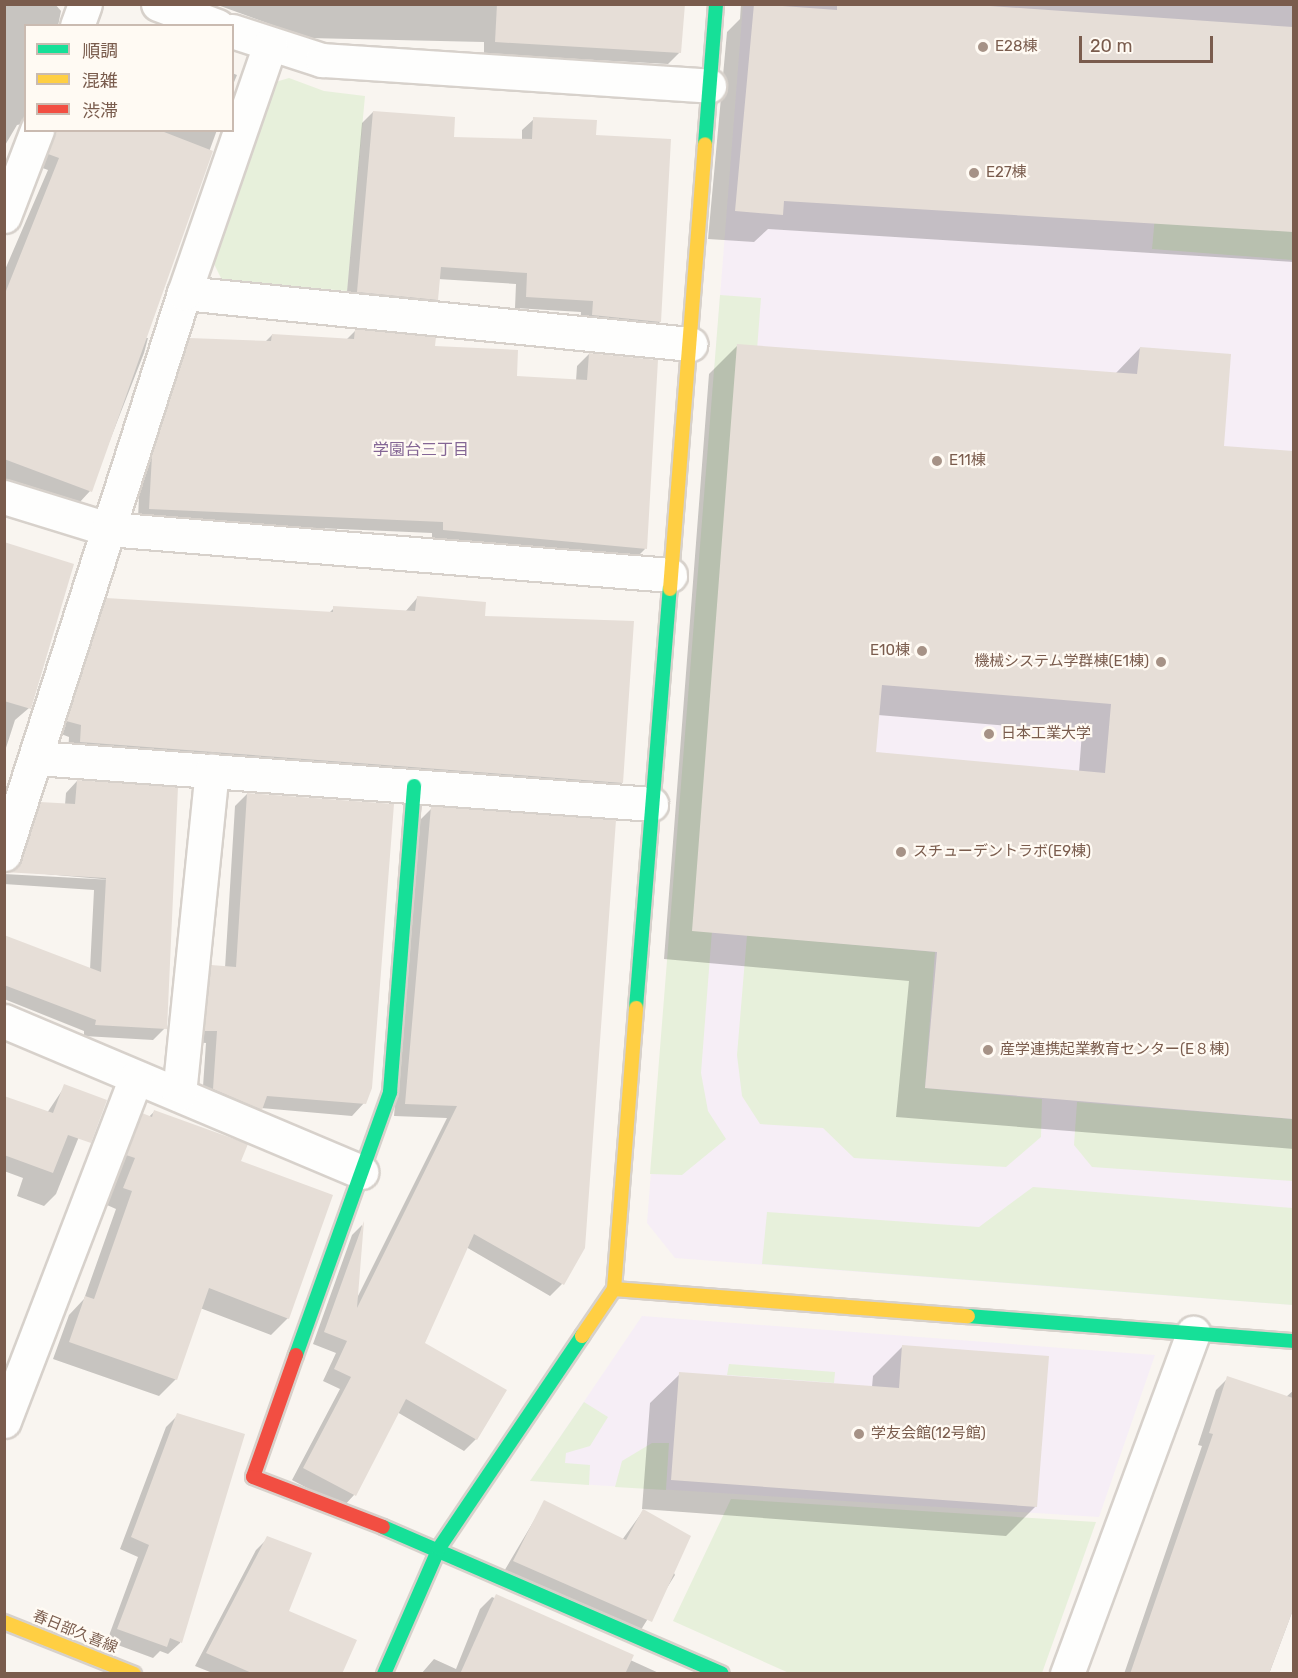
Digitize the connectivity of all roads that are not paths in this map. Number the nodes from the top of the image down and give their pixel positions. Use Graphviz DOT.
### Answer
graph roads {
  1 [pos="85,4"];
  2 [pos="158,4"];
  3 [pos="716,4"];
  4 [pos="78,24"];
  5 [pos="213,24"];
  6 [pos="234,32"];
  7 [pos="270,44"];
  8 [pos="709,86"];
  9 [pos="36,132"];
  10 [pos="4,216"];
  11 [pos="184,293"];
  12 [pos="690,344"];
  13 [pos="4,497"];
  14 [pos="108,529"];
  15 [pos="670,575"];
  16 [pos="37,758"];
  17 [pos="212,771"];
  18 [pos="414,786"];
  19 [pos="651,804"];
  20 [pos="4,854"];
  21 [pos="4,1021"];
  22 [pos="136,1077"];
  23 [pos="179,1094"];
  24 [pos="362,1172"];
  25 [pos="614,1289"];
  26 [pos="1193,1333"];
  27 [pos="1293,1341"];
  28 [pos="4,1421"];
  29 [pos="439,1548"];
  30 [pos="4,1622"];
  31 [pos="134,1674"];
  32 [pos="384,1674"];
  33 [pos="723,1674"];
  34 [pos="1067,1674"];
  1 -- 4 [label="street"];
  2 -- 5 [label="street"];
  3 -- 8 [label="street"];
  6 -- 7 [label="street"];
  7 -- 8 [label="street"];
  7 -- 11 [label="street"];
  8 -- 12 [label="street"];
  9 -- 10 [label="street"];
  11 -- 12 [label="street"];
  11 -- 14 [label="street"];
  12 -- 15 [label="street"];
  13 -- 14 [label="street"];
  14 -- 15 [label="street"];
  14 -- 16 [label="street"];
  15 -- 19 [label="street"];
  16 -- 17 [label="street"];
  16 -- 20 [label="street"];
  17 -- 18 [label="street"];
  17 -- 23 [label="street"];
  18 -- 19 [label="street"];
  18 -- 24 [label="street"];
  19 -- 25 [label="street"];
  21 -- 22 [label="street"];
  22 -- 23 [label="street"];
  22 -- 28 [label="street"];
  23 -- 24 [label="street"];
  24 -- 29 [label="street"];
  25 -- 26 [label="street"];
  25 -- 29 [label="street"];
  26 -- 27 [label="street"];
  26 -- 34 [label="street"];
  29 -- 32 [label="street"];
  29 -- 33 [label="street"];
  30 -- 31 [label="street, 春日部久喜線"];
}
